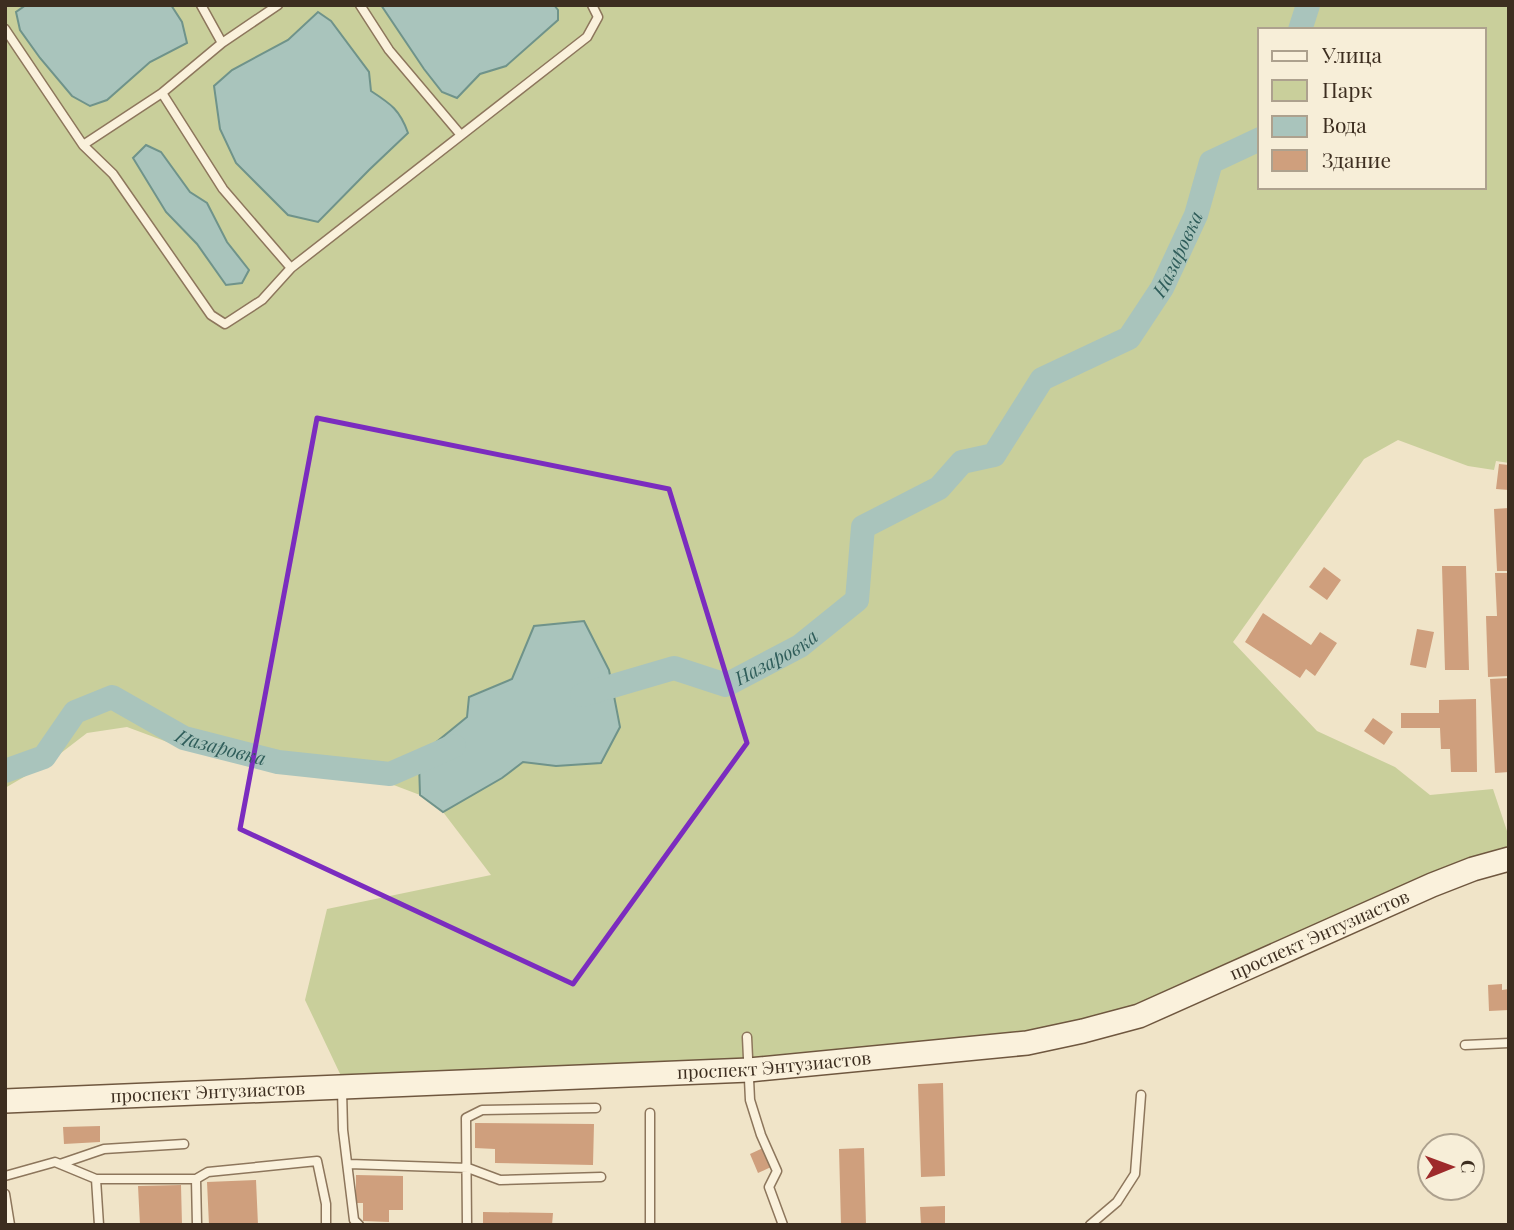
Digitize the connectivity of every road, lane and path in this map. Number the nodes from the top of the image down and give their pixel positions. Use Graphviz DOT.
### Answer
graph roads {
  1 [pos="201,5"];
  2 [pos="278,5"];
  3 [pos="360,5"];
  4 [pos="592,5"];
  5 [pos="5,29"];
  6 [pos="222,43"];
  7 [pos="162,93"];
  8 [pos="460,134"];
  9 [pos="83,145"];
  10 [pos="290,268"];
  11 [pos="1509,859"];
  12 [pos="747,1037"];
  13 [pos="1509,1044"];
  14 [pos="1465,1045"];
  15 [pos="749,1070"];
  16 [pos="342,1087"];
  17 [pos="1141,1095"];
  18 [pos="5,1101"];
  19 [pos="596,1108"];
  20 [pos="650,1113"];
  21 [pos="184,1143"];
  22 [pos="60,1164"];
  23 [pos="349,1164"];
  24 [pos="468,1168"];
  25 [pos="5,1176"];
  26 [pos="601,1177"];
  27 [pos="96,1178"];
  28 [pos="195,1180"];
  29 [pos="5,1194"];
  30 [pos="10,1225"];
  31 [pos="99,1225"];
  32 [pos="197,1225"];
  33 [pos="326,1225"];
  34 [pos="359,1225"];
  35 [pos="467,1225"];
  36 [pos="650,1225"];
  37 [pos="783,1225"];
  38 [pos="1090,1225"];
  1 -- 6 [label="lane"];
  2 -- 6 [label="lane"];
  3 -- 8 [label="lane"];
  4 -- 8 [label="lane"];
  5 -- 9 [label="lane"];
  6 -- 7 [label="lane"];
  7 -- 9 [label="lane"];
  7 -- 10 [label="lane"];
  8 -- 10 [label="lane"];
  9 -- 10 [label="lane"];
  11 -- 15 [label="street, проспект Энтузиастов"];
  12 -- 15 [label="lane"];
  13 -- 14 [label="lane"];
  15 -- 16 [label="street, проспект Энтузиастов"];
  15 -- 37 [label="lane"];
  16 -- 18 [label="street, проспект Энтузиастов"];
  16 -- 23 [label="lane"];
  17 -- 38 [label="lane"];
  19 -- 24 [label="lane"];
  20 -- 36 [label="lane"];
  21 -- 22 [label="lane"];
  22 -- 25 [label="lane"];
  22 -- 27 [label="lane"];
  23 -- 24 [label="lane"];
  23 -- 34 [label="lane"];
  24 -- 26 [label="lane"];
  24 -- 35 [label="lane"];
  27 -- 28 [label="lane"];
  27 -- 31 [label="lane"];
  28 -- 32 [label="lane"];
  28 -- 33 [label="lane"];
  29 -- 30 [label="lane"];
}
